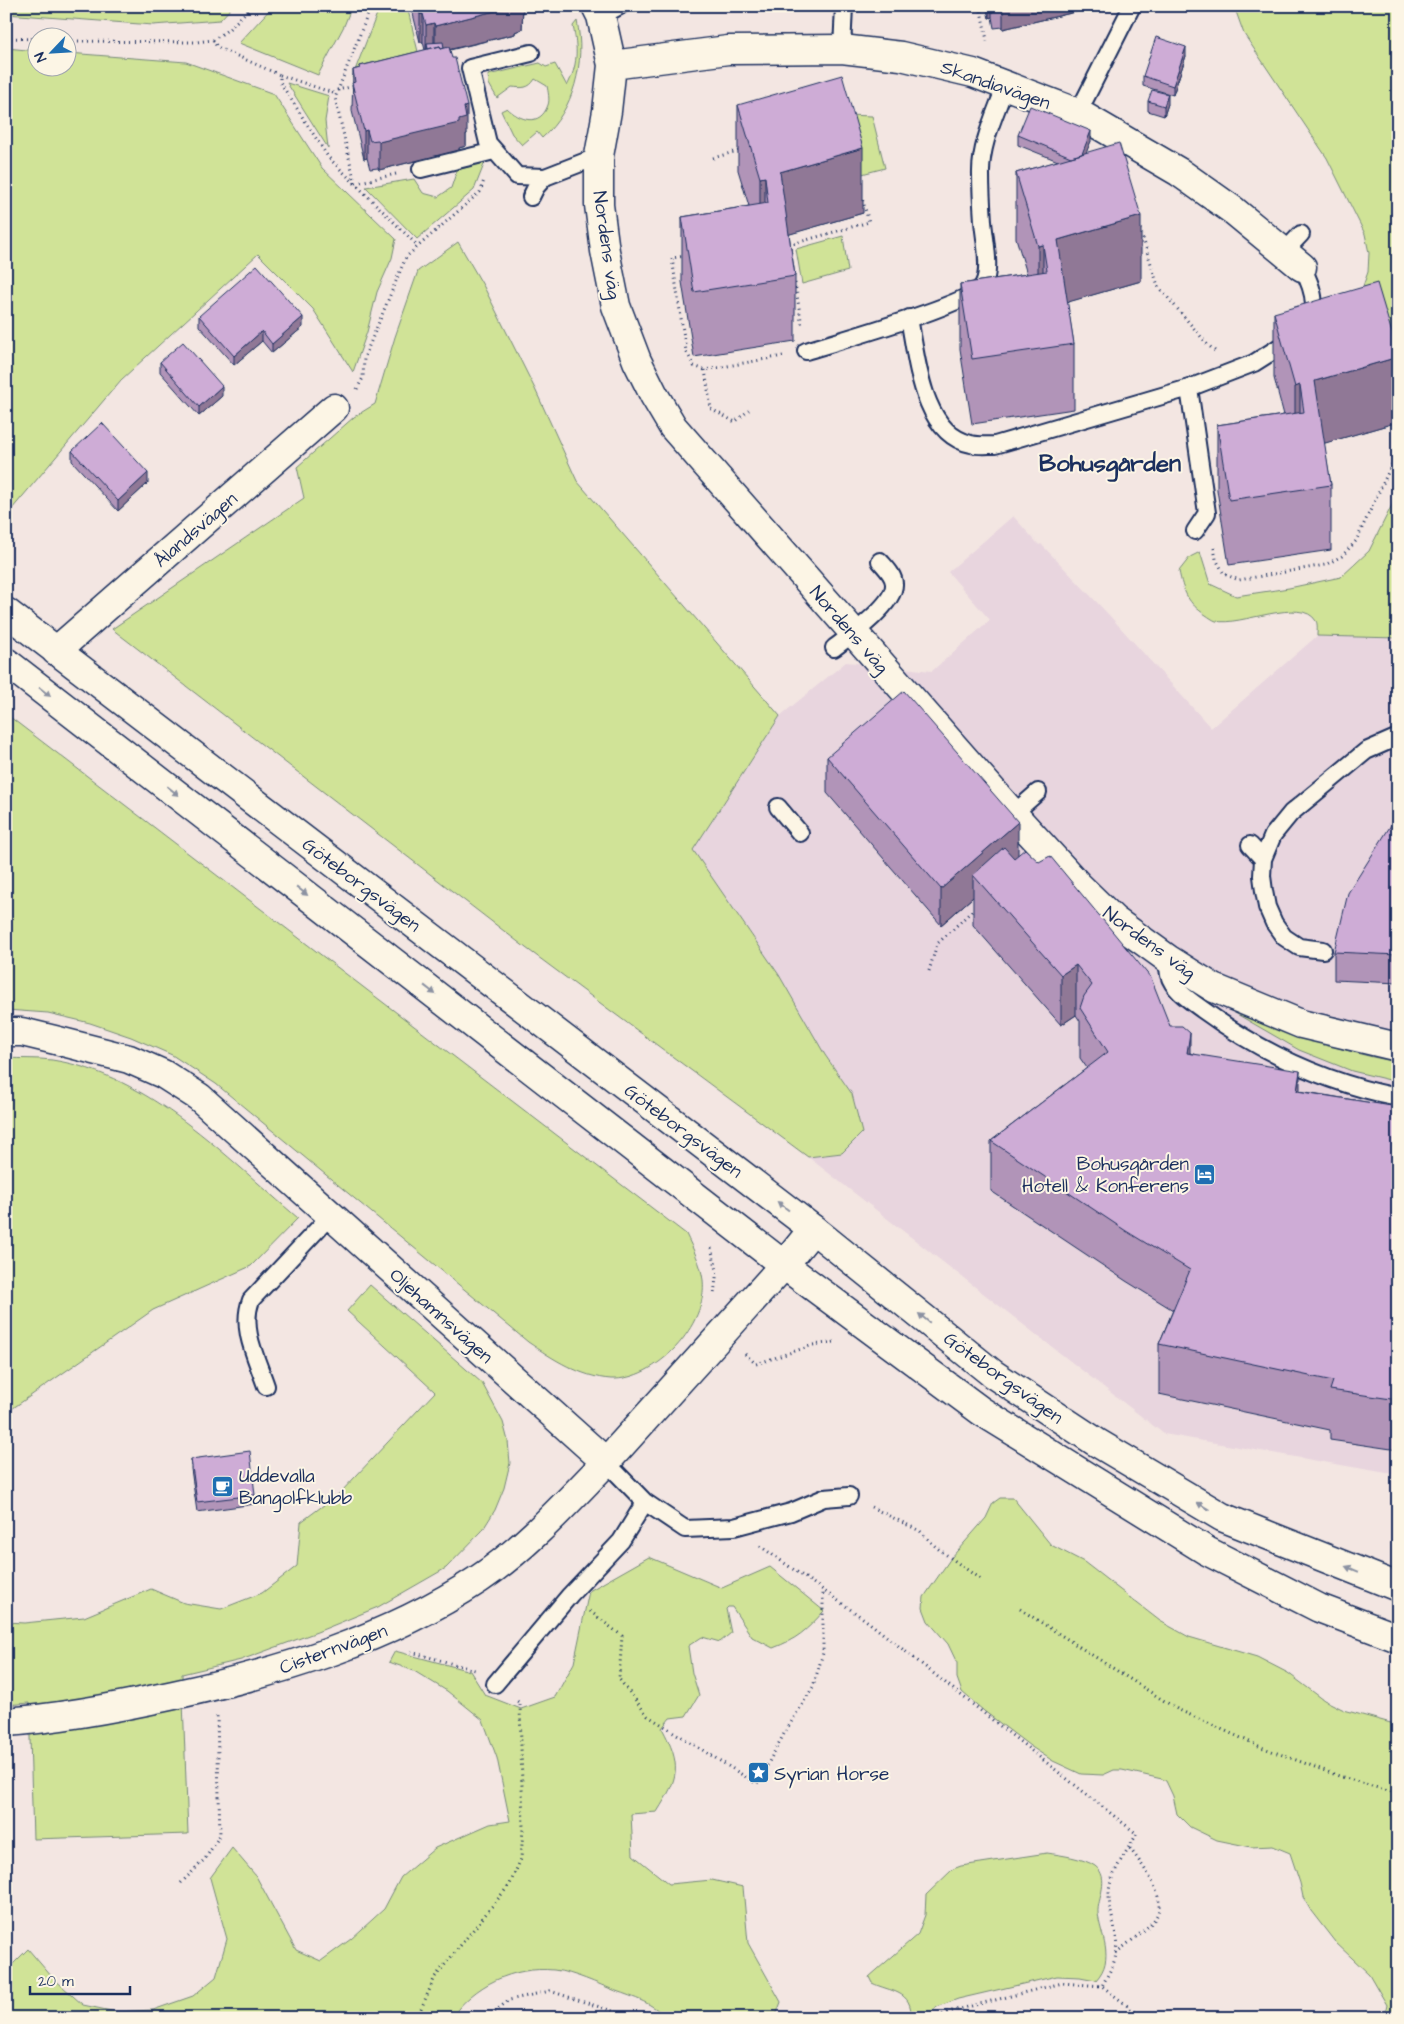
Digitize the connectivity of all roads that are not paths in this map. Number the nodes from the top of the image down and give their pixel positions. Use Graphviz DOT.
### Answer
graph roads {
  1 [pos="844,6"];
  2 [pos="1132,6"];
  3 [pos="606,9"];
  4 [pos="842,48"];
  5 [pos="531,53"];
  6 [pos="612,65"];
  7 [pos="1006,84"];
  8 [pos="1078,113"];
  9 [pos="494,151"];
  10 [pos="599,156"];
  11 [pos="421,169"];
  12 [pos="545,177"];
  13 [pos="532,197"];
  14 [pos="1296,251"];
  15 [pos="910,318"];
  16 [pos="806,351"];
  17 [pos="1189,388"];
  18 [pos="334,408"];
  19 [pos="1195,531"];
  20 [pos="880,561"];
  21 [pos="6,612"];
  22 [pos="844,641"];
  23 [pos="56,651"];
  24 [pos="6,662"];
  25 [pos="1398,737"];
  26 [pos="1038,792"];
  27 [pos="778,807"];
  28 [pos="1013,814"];
  29 [pos="800,833"];
  30 [pos="1250,845"];
  31 [pos="1264,859"];
  32 [pos="1323,950"];
  33 [pos="1168,959"];
  34 [pos="6,1032"];
  35 [pos="1398,1047"];
  36 [pos="1398,1097"];
  37 [pos="331,1215"];
  38 [pos="813,1229"];
  39 [pos="784,1265"];
  40 [pos="266,1386"];
  41 [pos="606,1462"];
  42 [pos="848,1496"];
  43 [pos="645,1502"];
  44 [pos="1398,1587"];
  45 [pos="1398,1638"];
  46 [pos="494,1684"];
  47 [pos="6,1722"];
  1 -- 4 [label="lane"];
  2 -- 8 [label="lane"];
  3 -- 6 [label="street, Nordens väg"];
  4 -- 6 [label="street, Skandiavägen"];
  4 -- 7 [label="street, Skandiavägen"];
  5 -- 9 [label="lane"];
  6 -- 10 [label="street, Nordens väg"];
  7 -- 8 [label="street, Skandiavägen"];
  7 -- 15 [label="lane"];
  8 -- 14 [label="street, Skandiavägen"];
  9 -- 11 [label="lane"];
  9 -- 12 [label="lane"];
  10 -- 12 [label="lane"];
  10 -- 22 [label="street, Nordens väg"];
  12 -- 13 [label="lane"];
  14 -- 17 [label="lane"];
  15 -- 16 [label="lane"];
  15 -- 17 [label="lane"];
  17 -- 19 [label="lane"];
  18 -- 23 [label="street, Ålandsvägen"];
  20 -- 22 [label="lane"];
  21 -- 23 [label="street, Göteborgsvägen"];
  22 -- 28 [label="street, Nordens väg"];
  38 -- 23 [label="street, Göteborgsvägen, one-way"];
  24 -- 39 [label="street, Göteborgsvägen, one-way"];
  25 -- 31 [label="lane"];
  26 -- 28 [label="lane"];
  27 -- 29 [label="lane"];
  28 -- 33 [label="street, Nordens väg"];
  30 -- 31 [label="lane"];
  31 -- 32 [label="lane"];
  33 -- 35 [label="street, Nordens väg"];
  33 -- 36 [label="lane"];
  34 -- 37 [label="street, Oljehamnsvägen"];
  37 -- 40 [label="lane"];
  37 -- 41 [label="street, Oljehamnsvägen"];
  38 -- 39 [label="street"];
  44 -- 38 [label="street, Göteborgsvägen, one-way"];
  39 -- 41 [label="street"];
  39 -- 45 [label="street, Göteborgsvägen"];
  41 -- 43 [label="lane"];
  41 -- 47 [label="street, Cisternvägen"];
  42 -- 43 [label="lane"];
  43 -- 46 [label="lane"];
}
